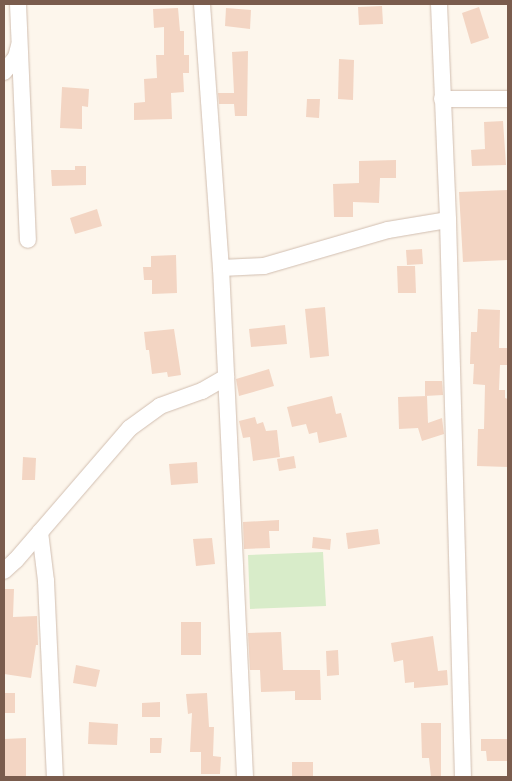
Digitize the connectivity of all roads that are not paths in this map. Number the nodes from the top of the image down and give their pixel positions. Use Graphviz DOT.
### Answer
graph roads {
  1 [pos="18,4"];
  2 [pos="202,4"];
  3 [pos="438,4"];
  4 [pos="20,41"];
  5 [pos="4,72"];
  6 [pos="442,99"];
  7 [pos="508,99"];
  8 [pos="448,220"];
  9 [pos="28,240"];
  10 [pos="220,268"];
  11 [pos="226,377"];
  12 [pos="40,532"];
  13 [pos="4,571"];
  14 [pos="55,777"];
  15 [pos="245,777"];
  16 [pos="463,777"];
  1 -- 4 [label="street"];
  2 -- 10 [label="street"];
  3 -- 6 [label="street"];
  4 -- 5 [label="street"];
  4 -- 9 [label="street"];
  6 -- 7 [label="street"];
  6 -- 8 [label="street"];
  8 -- 10 [label="street"];
  8 -- 16 [label="street"];
  10 -- 11 [label="street"];
  11 -- 12 [label="street"];
  11 -- 15 [label="street"];
  12 -- 13 [label="street"];
  12 -- 14 [label="street"];
}
